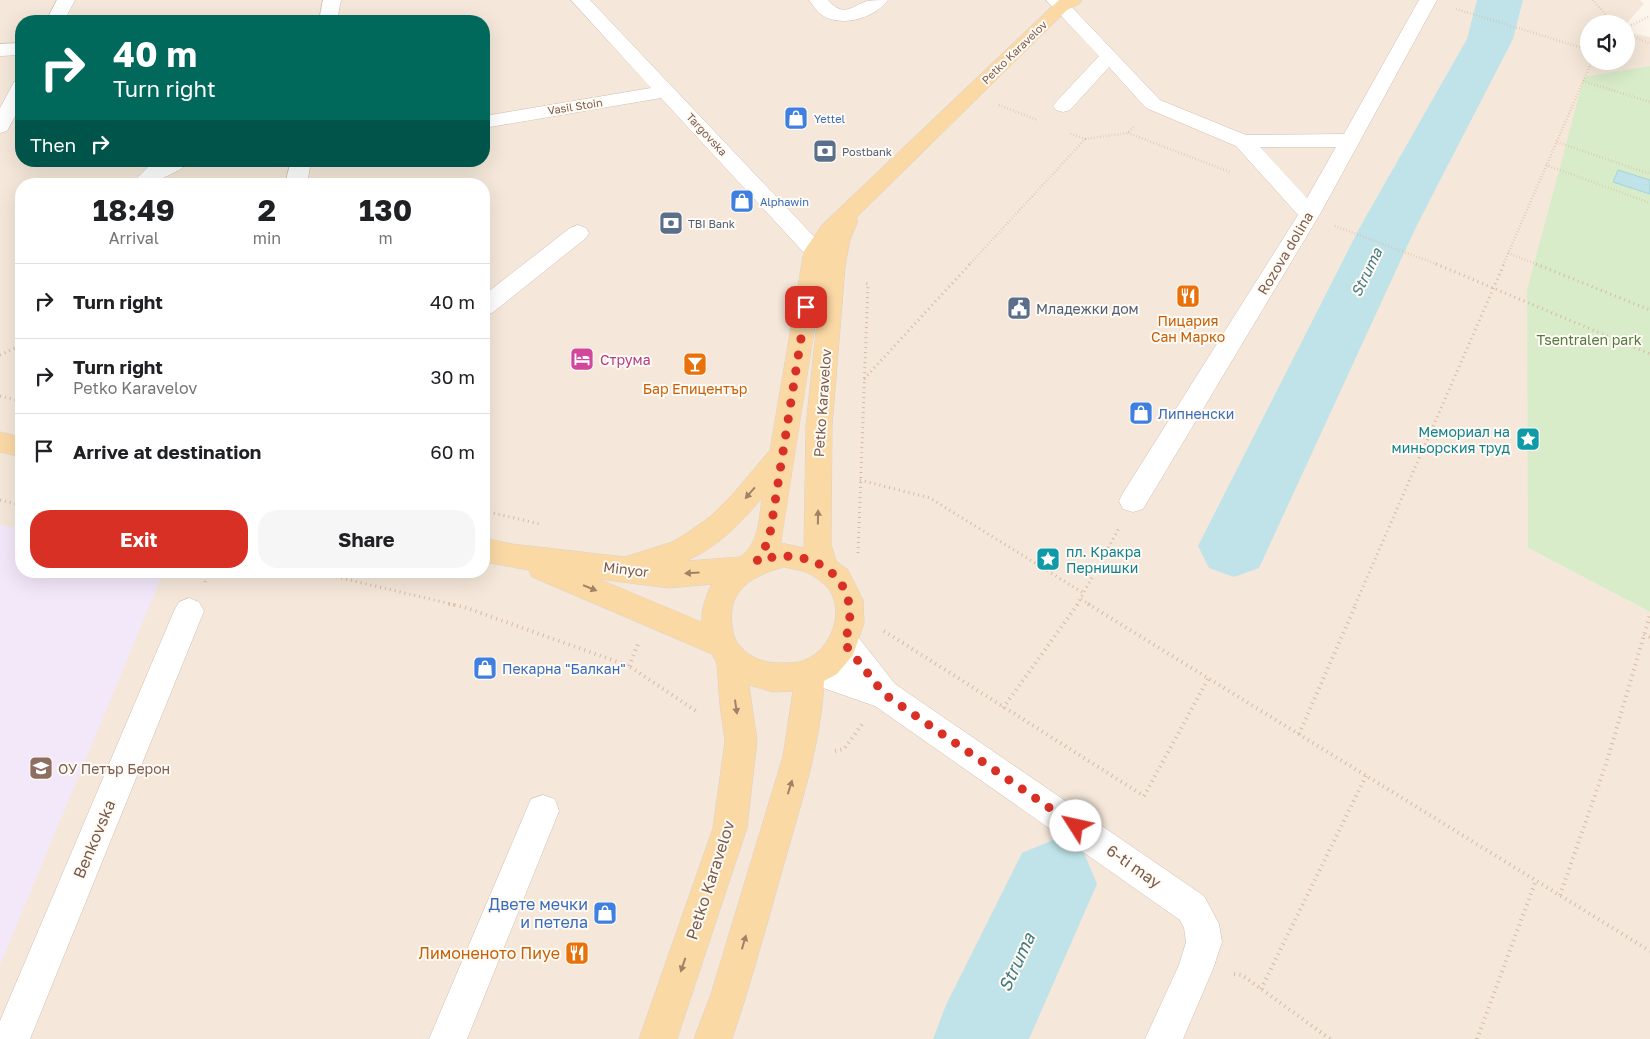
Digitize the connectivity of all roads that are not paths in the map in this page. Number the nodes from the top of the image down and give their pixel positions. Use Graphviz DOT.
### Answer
graph roads {
  1 [pos="66,0"];
  2 [pos="332,0"];
  3 [pos="580,0"];
  4 [pos="818,0"];
  5 [pos="879,0"];
  6 [pos="1428,0"];
  7 [pos="1063,2"];
  8 [pos="58,15"];
  9 [pos="329,15"];
  10 [pos="15,49"];
  11 [pos="0,50"];
  12 [pos="1109,56"];
  13 [pos="667,91"];
  14 [pos="15,98"];
  15 [pos="1063,106"];
  16 [pos="490,121"];
  17 [pos="0,127"];
  18 [pos="1350,140"];
  19 [pos="1243,141"];
  20 [pos="166,167"];
  21 [pos="148,178"];
  22 [pos="850,212"];
  23 [pos="1318,219"];
  24 [pos="578,233"];
  25 [pos="815,251"];
  26 [pos="834,267"];
  27 [pos="490,302"];
  28 [pos="0,442"];
  29 [pos="15,446"];
  30 [pos="782,456"];
  31 [pos="1133,501"];
  32 [pos="490,551"];
  33 [pos="512,556"];
  34 [pos="749,565"];
  35 [pos="823,566"];
  36 [pos="626,569"];
  37 [pos="189,611"];
  38 [pos="844,643"];
  39 [pos="727,651"];
  40 [pos="812,672"];
  41 [pos="884,694"];
  42 [pos="543,811"];
  43 [pos="11,1039"];
  44 [pos="448,1039"];
  45 [pos="658,1039"];
  46 [pos="713,1039"];
  47 [pos="1164,1039"];
  1 -- 8 [label="street"];
  2 -- 9 [label="street"];
  3 -- 13 [label="street, Targovska"];
  4 -- 5 [label="street"];
  6 -- 18 [label="street, Rozova dolina"];
  7 -- 12 [label="street"];
  7 -- 22 [label="main road, Petko Karavelov"];
  10 -- 11 [label="street"];
  12 -- 15 [label="street"];
  12 -- 19 [label="street"];
  13 -- 16 [label="street, Vasil Stoin"];
  13 -- 25 [label="street, Targovska"];
  14 -- 17 [label="street"];
  18 -- 19 [label="street"];
  18 -- 23 [label="street, Rozova dolina"];
  19 -- 23 [label="street"];
  20 -- 21 [label="street"];
  22 -- 25 [label="main road, Petko Karavelov"];
  22 -- 26 [label="main road, Petko Karavelov"];
  23 -- 31 [label="street, Rozova dolina"];
  24 -- 27 [label="street"];
  25 -- 26 [label="street, Targovska"];
  25 -- 30 [label="main road, Petko Karavelov"];
  35 -- 26 [label="main road, Petko Karavelov, one-way"];
  28 -- 29 [label="main road"];
  30 -- 34 [label="main road, Petko Karavelov"];
  30 -- 36 [label="main road, one-way"];
  32 -- 33 [label="main road, Minyor"];
  33 -- 36 [label="main road, Minyor"];
  33 -- 39 [label="main road, Minyor, one-way"];
  34 -- 35 [label="main road"];
  34 -- 36 [label="main road, Minyor, one-way"];
  34 -- 39 [label="main road"];
  35 -- 38 [label="main road"];
  37 -- 43 [label="street, Benkovska"];
  38 -- 40 [label="main road"];
  38 -- 41 [label="street, 6-ti may"];
  39 -- 40 [label="main road"];
  39 -- 45 [label="main road, Petko Karavelov, one-way"];
  40 -- 41 [label="street, 6-ti may"];
  46 -- 40 [label="main road, one-way"];
  41 -- 47 [label="street, 6-ti may"];
  42 -- 44 [label="street"];
}
